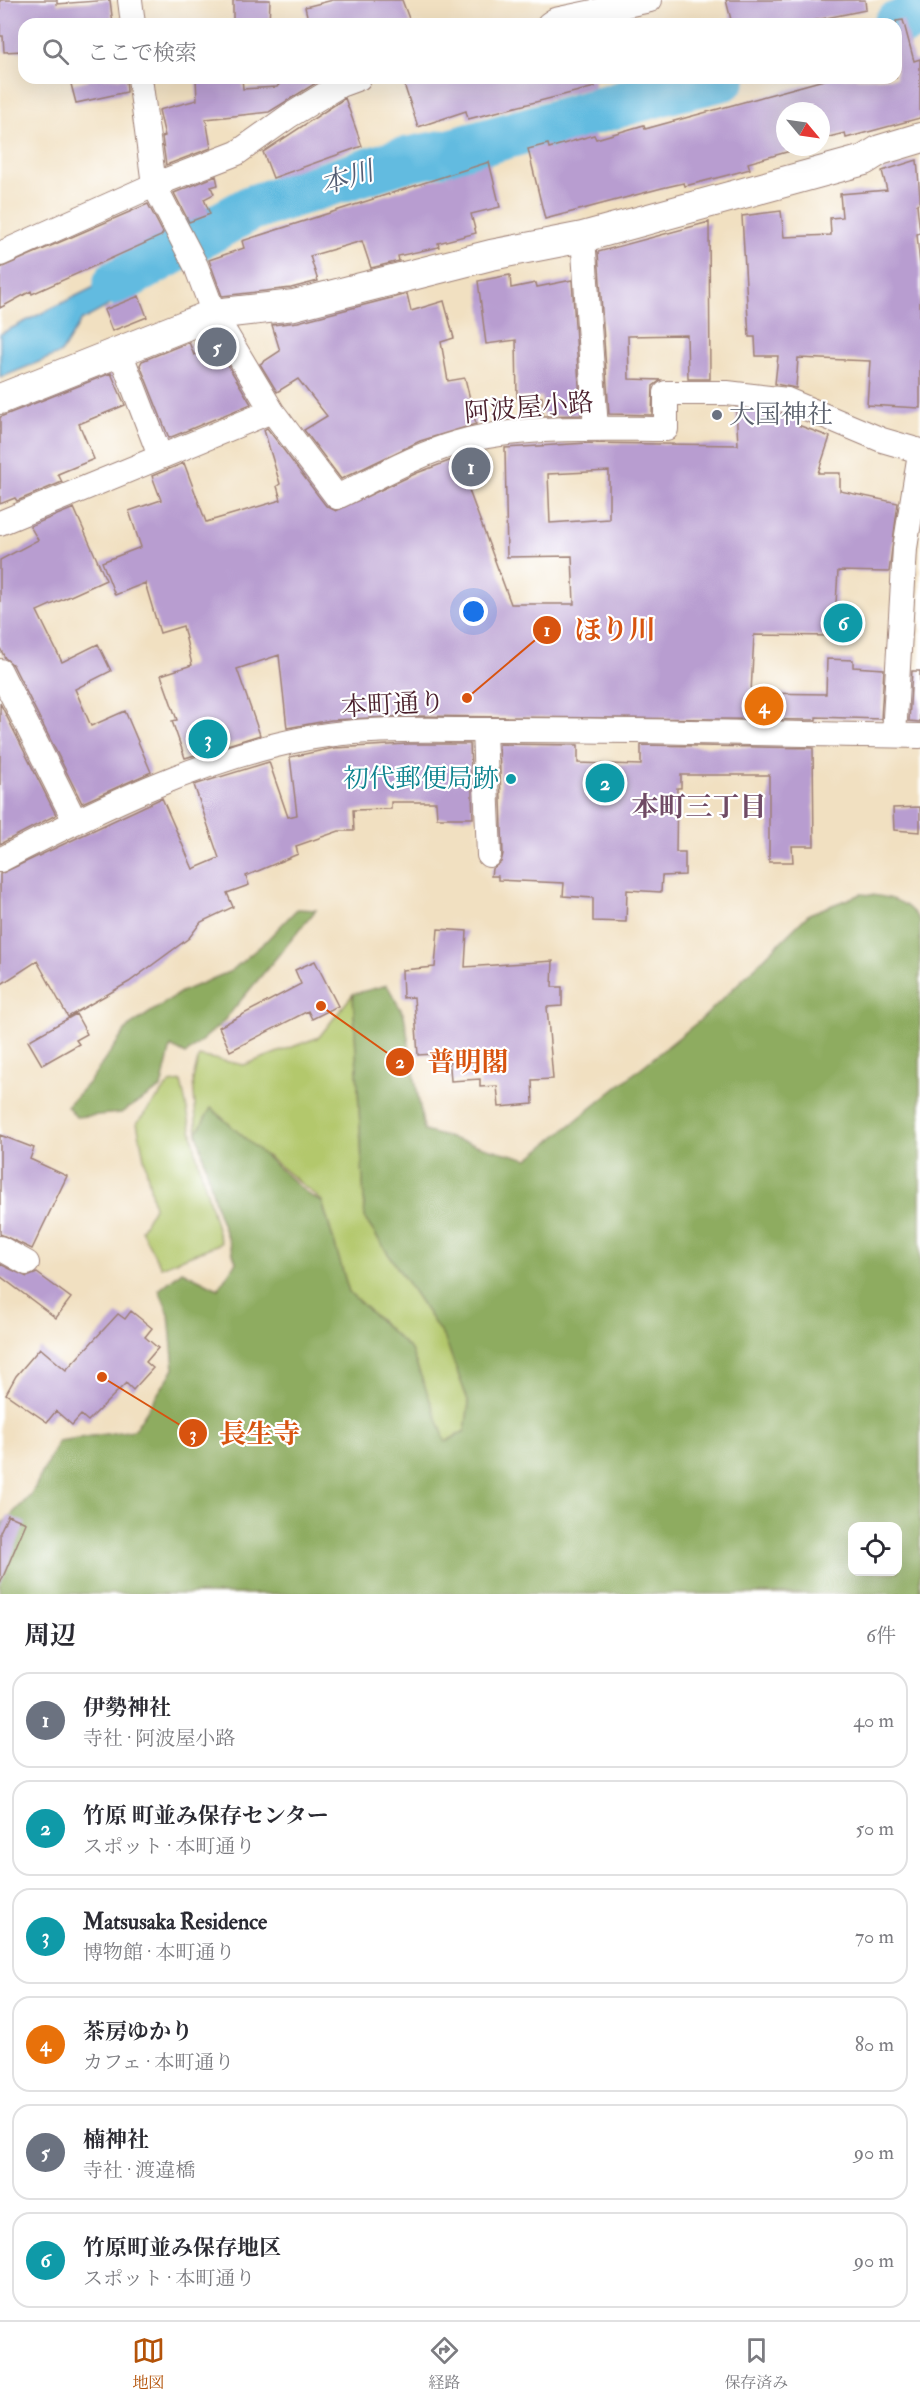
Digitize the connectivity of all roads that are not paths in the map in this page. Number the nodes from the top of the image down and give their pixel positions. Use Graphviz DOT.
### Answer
graph roads {
  1 [pos="130,0"];
  2 [pos="650,0"];
  3 [pos="132,18"];
  4 [pos="564,18"];
  5 [pos="141,84"];
  6 [pos="342,84"];
  7 [pos="920,138"];
  8 [pos="154,185"];
  9 [pos="584,237"];
  10 [pos="0,254"];
  11 [pos="214,314"];
  12 [pos="120,352"];
  13 [pos="0,399"];
  14 [pos="272,411"];
  15 [pos="596,429"];
  16 [pos="920,452"];
  17 [pos="160,456"];
  18 [pos="0,523"];
  19 [pos="2,679"];
  20 [pos="484,730"];
  21 [pos="894,735"];
  22 [pos="920,736"];
  23 [pos="75,821"];
  24 [pos="489,855"];
  25 [pos="0,860"];
  26 [pos="0,1248"];
  27 [pos="27,1263"];
  1 -- 3 [label="street"];
  2 -- 4 [label="street"];
  5 -- 8 [label="street"];
  6 -- 8 [label="street"];
  7 -- 9 [label="street"];
  8 -- 10 [label="street"];
  8 -- 11 [label="street"];
  9 -- 11 [label="street"];
  9 -- 15 [label="street"];
  11 -- 12 [label="street"];
  11 -- 14 [label="street"];
  12 -- 13 [label="street"];
  12 -- 17 [label="street"];
  14 -- 15 [label="street, 阿波屋小路"];
  14 -- 17 [label="street"];
  15 -- 16 [label="street, 阿波屋小路"];
  16 -- 21 [label="street"];
  17 -- 18 [label="street"];
  19 -- 23 [label="street"];
  20 -- 21 [label="street, 本町通り"];
  20 -- 23 [label="street, 本町通り"];
  20 -- 24 [label="street"];
  21 -- 22 [label="street, 本町通り"];
  23 -- 25 [label="street, 本町通り"];
  26 -- 27 [label="street"];
}
